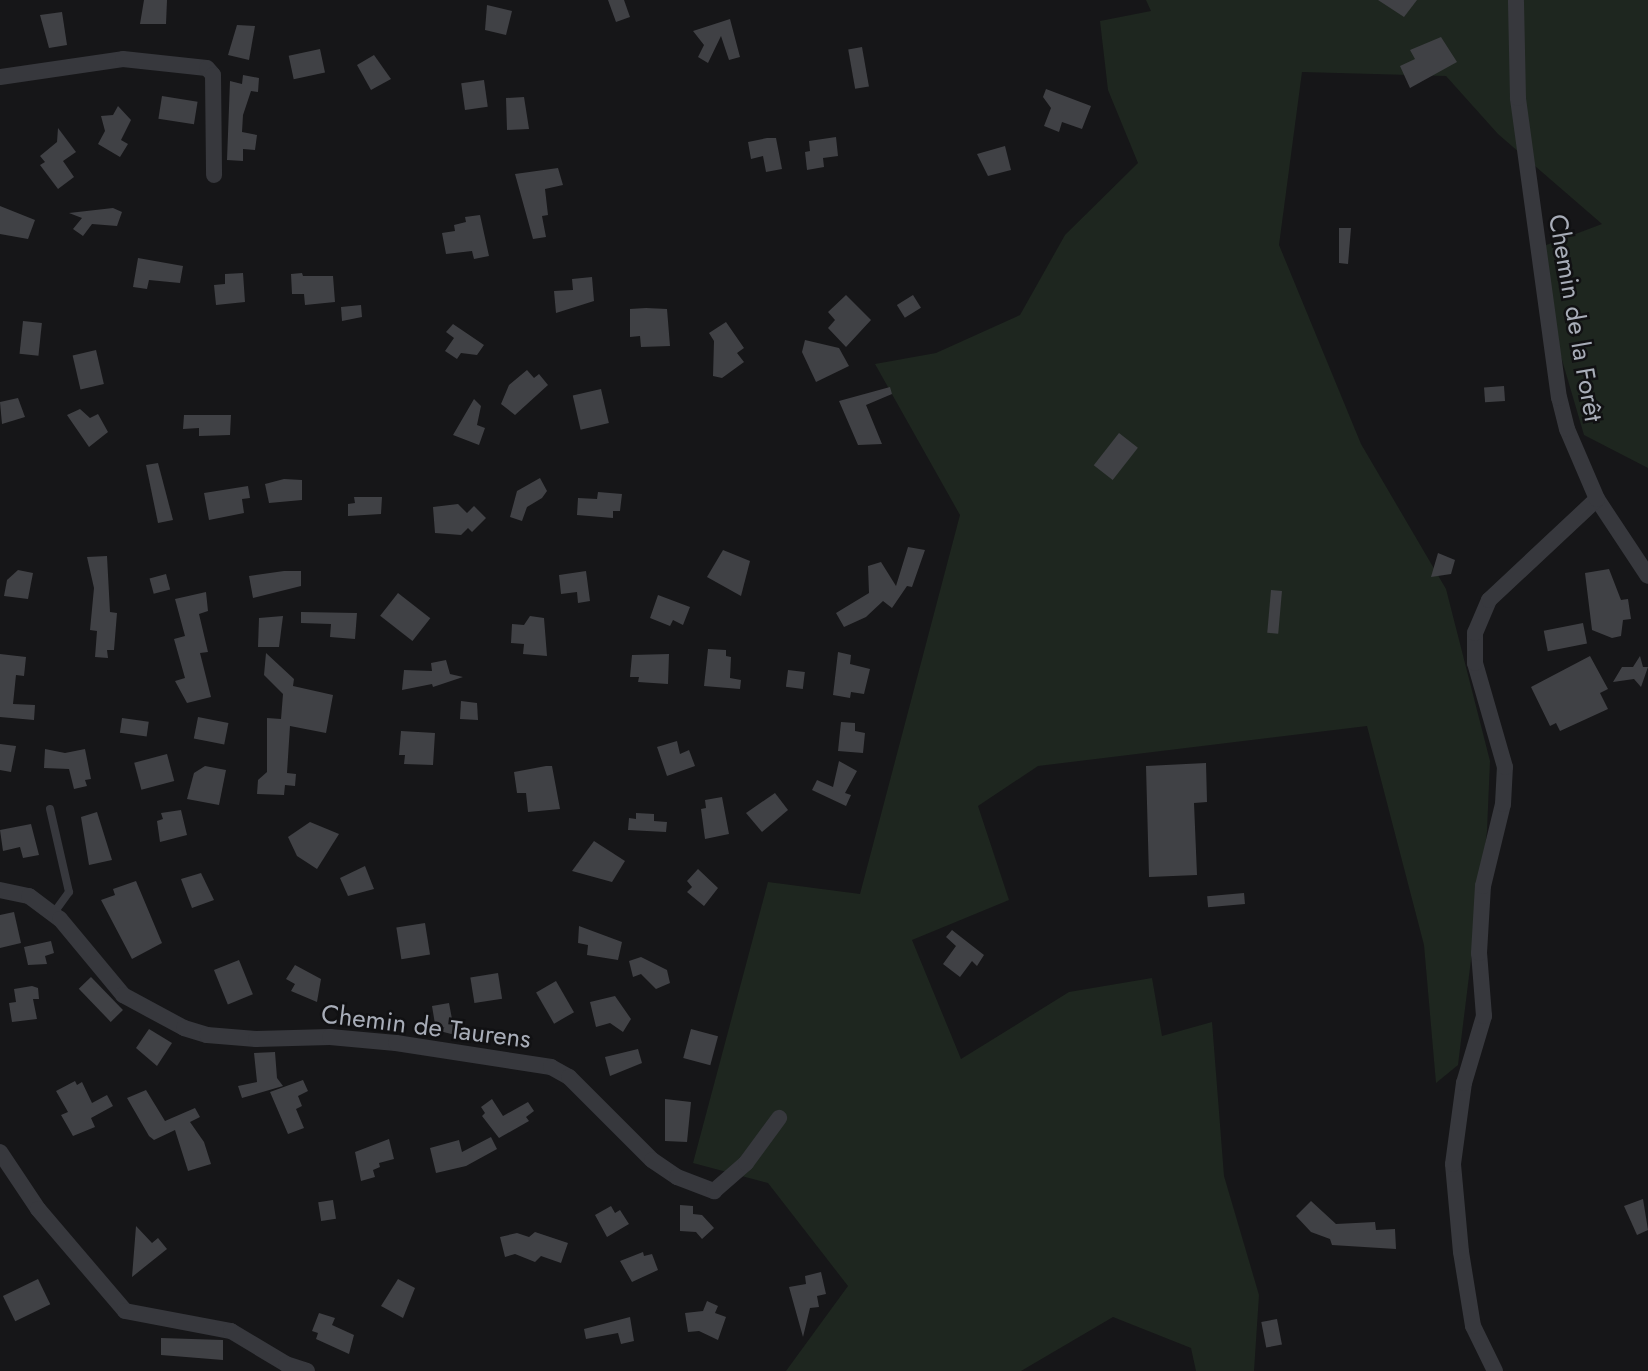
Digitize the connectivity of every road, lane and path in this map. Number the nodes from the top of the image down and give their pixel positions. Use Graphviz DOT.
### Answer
graph roads {
  1 [pos="1516,0"];
  2 [pos="0,77"];
  3 [pos="214,175"];
  4 [pos="1597,499"];
  5 [pos="1648,576"];
  6 [pos="50,809"];
  7 [pos="0,890"];
  8 [pos="53,914"];
  9 [pos="779,1118"];
  10 [pos="0,1152"];
  11 [pos="307,1371"];
  12 [pos="1495,1371"];
  1 -- 4 [label="street, Chemin de la Forêt"];
  2 -- 3 [label="street"];
  4 -- 5 [label="street, Chemin de la Forêt"];
  4 -- 12 [label="street"];
  6 -- 8 [label="lane"];
  7 -- 8 [label="street, Chemin de Taurens"];
  8 -- 9 [label="street, Chemin de Taurens"];
  10 -- 11 [label="street"];
}
